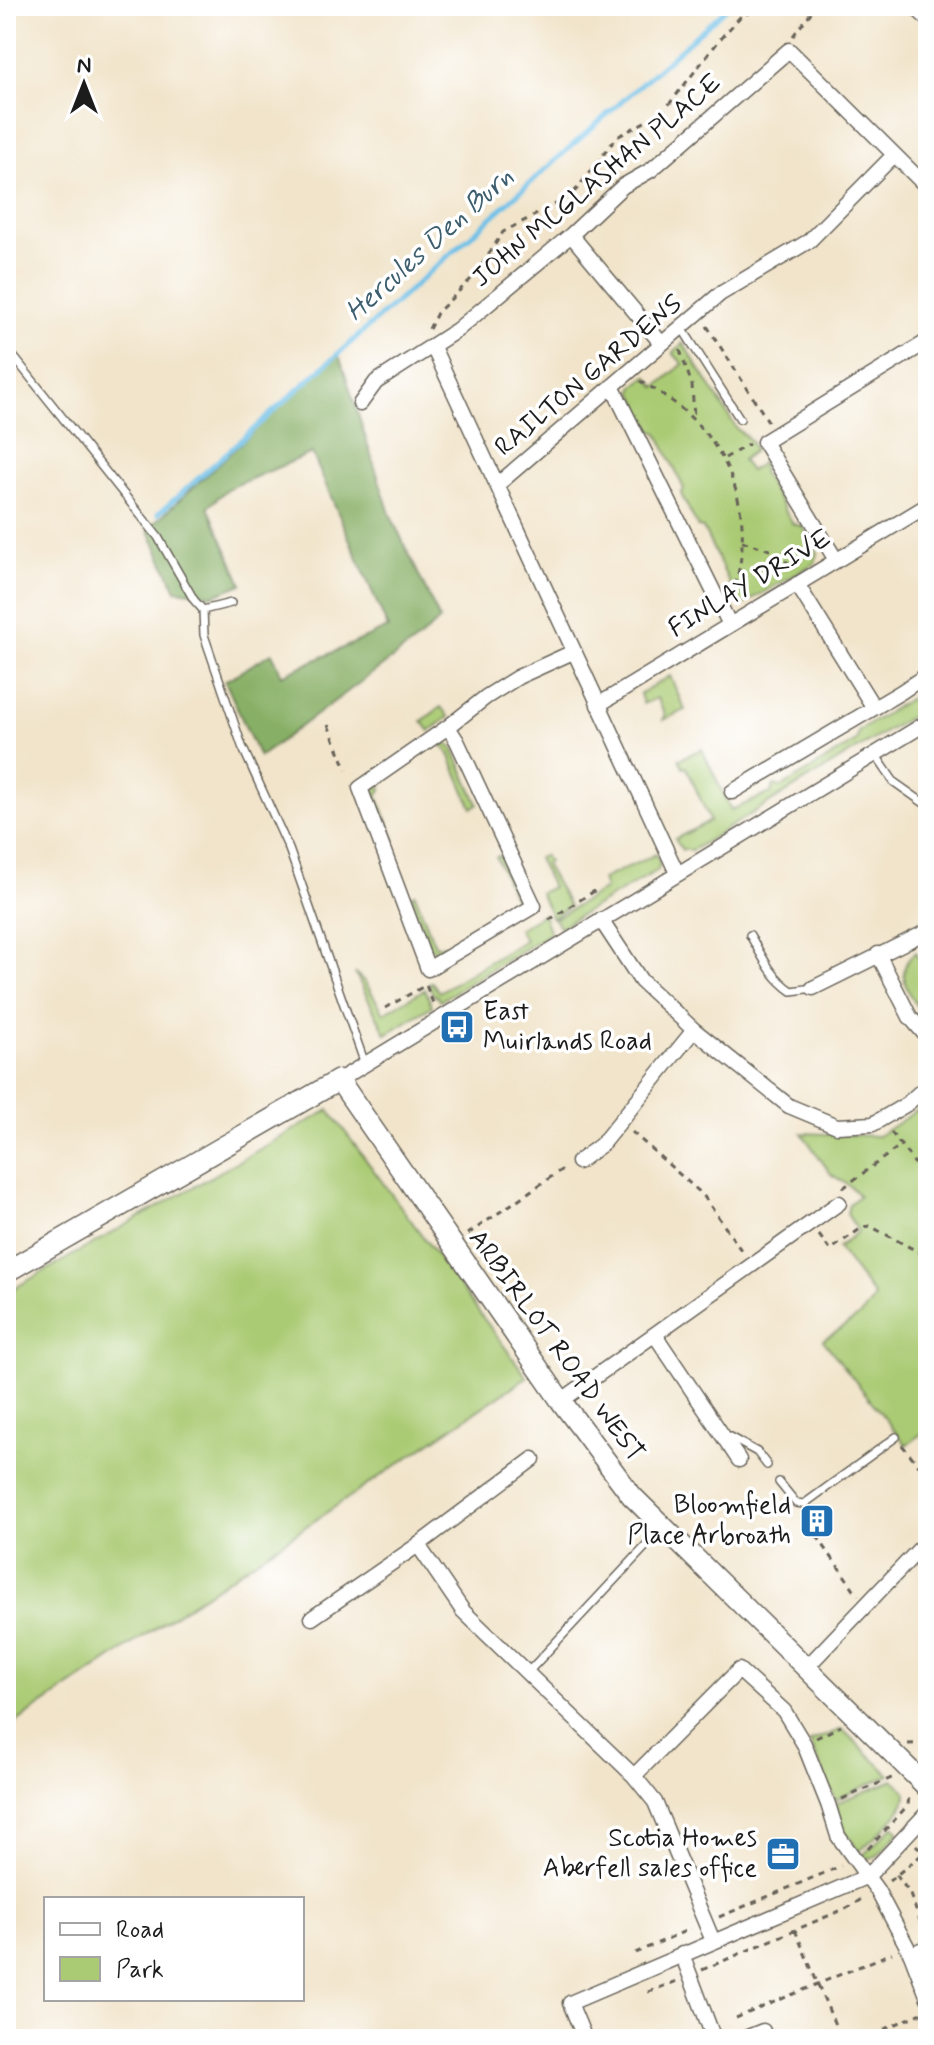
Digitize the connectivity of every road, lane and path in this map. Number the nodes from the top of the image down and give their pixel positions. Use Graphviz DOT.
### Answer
graph roads {
  1 [pos="764,6"];
  2 [pos="816,6"];
  3 [pos="918,6"];
  4 [pos="928,15"];
  5 [pos="789,50"];
  6 [pos="893,156"];
  7 [pos="928,188"];
  8 [pos="571,235"];
  9 [pos="700,314"];
  10 [pos="671,336"];
  11 [pos="928,341"];
  12 [pos="6,347"];
  13 [pos="433,347"];
  14 [pos="630,371"];
  15 [pos="612,386"];
  16 [pos="360,404"];
  17 [pos="694,418"];
  18 [pos="740,419"];
  19 [pos="776,434"];
  20 [pos="497,485"];
  21 [pos="928,505"];
  22 [pos="742,541"];
  23 [pos="836,560"];
  24 [pos="800,582"];
  25 [pos="231,603"];
  26 [pos="721,605"];
  27 [pos="203,610"];
  28 [pos="730,625"];
  29 [pos="573,652"];
  30 [pos="928,674"];
  31 [pos="598,705"];
  32 [pos="874,708"];
  33 [pos="928,722"];
  34 [pos="328,725"];
  35 [pos="448,727"];
  36 [pos="875,754"];
  37 [pos="347,770"];
  38 [pos="732,792"];
  39 [pos="928,806"];
  40 [pos="677,873"];
  41 [pos="599,888"];
  42 [pos="549,920"];
  43 [pos="601,920"];
  44 [pos="928,931"];
  45 [pos="750,935"];
  46 [pos="878,954"];
  47 [pos="813,988"];
  48 [pos="385,1008"];
  49 [pos="439,1018"];
  50 [pos="694,1030"];
  51 [pos="928,1038"];
  52 [pos="365,1064"];
  53 [pos="339,1080"];
  54 [pos="928,1085"];
  55 [pos="883,1118"];
  56 [pos="620,1121"];
  57 [pos="901,1145"];
  58 [pos="578,1162"];
  59 [pos="928,1181"];
  60 [pos="839,1203"];
  61 [pos="811,1224"];
  62 [pos="452,1246"];
  63 [pos="928,1257"];
  64 [pos="752,1266"];
  65 [pos="6,1272"];
  66 [pos="655,1335"];
  67 [pos="561,1401"];
  68 [pos="720,1432"];
  69 [pos="896,1437"];
  70 [pos="533,1459"];
  71 [pos="739,1460"];
  72 [pos="767,1465"];
  73 [pos="928,1476"];
  74 [pos="779,1482"];
  75 [pos="800,1504"];
  76 [pos="663,1528"];
  77 [pos="928,1540"];
  78 [pos="418,1545"];
  79 [pos="857,1593"];
  80 [pos="312,1618"];
  81 [pos="805,1669"];
  82 [pos="529,1671"];
  83 [pos="854,1717"];
  84 [pos="804,1744"];
  85 [pos="634,1776"];
  86 [pos="918,1779"];
  87 [pos="828,1804"];
  88 [pos="928,1812"];
  89 [pos="924,1853"];
  90 [pos="854,1859"];
  91 [pos="896,1875"];
  92 [pos="868,1876"];
  93 [pos="877,1890"];
  94 [pos="705,1922"];
  95 [pos="795,1930"];
  96 [pos="928,1936"];
  97 [pos="713,1941"];
  98 [pos="928,1947"];
  99 [pos="905,1952"];
  100 [pos="635,1953"];
  101 [pos="682,1954"];
  102 [pos="689,1975"];
  103 [pos="817,1984"];
  104 [pos="648,1992"];
  105 [pos="924,1999"];
  106 [pos="736,2018"];
  107 [pos="763,2031"];
  108 [pos="585,2039"];
  109 [pos="714,2039"];
  110 [pos="743,2039"];
  111 [pos="841,2039"];
  112 [pos="862,2039"];
  1 -- 13 [label="path"];
  2 -- 5 [label="path"];
  3 -- 4 [label="main road"];
  5 -- 6 [label="street"];
  5 -- 8 [label="street, JOHN MCGLASHAN PLACE"];
  6 -- 7 [label="street"];
  6 -- 9 [label="street, RAILTON GARDENS"];
  8 -- 10 [label="street"];
  8 -- 13 [label="street, JOHN MCGLASHAN PLACE"];
  9 -- 10 [label="street, RAILTON GARDENS"];
  9 -- 19 [label="path"];
  10 -- 14 [label="street, RAILTON GARDENS"];
  10 -- 17 [label="path"];
  10 -- 18 [label="lane"];
  11 -- 19 [label="street"];
  12 -- 27 [label="lane"];
  13 -- 16 [label="street, JOHN MCGLASHAN PLACE"];
  13 -- 20 [label="street"];
  14 -- 15 [label="street, RAILTON GARDENS"];
  14 -- 17 [label="path"];
  15 -- 20 [label="street, RAILTON GARDENS"];
  15 -- 26 [label="street"];
  17 -- 22 [label="path"];
  19 -- 23 [label="street"];
  20 -- 29 [label="street, RAILTON GARDENS"];
  21 -- 23 [label="street, FINLAY DRIVE"];
  22 -- 24 [label="path"];
  22 -- 26 [label="path"];
  23 -- 24 [label="street, FINLAY DRIVE"];
  24 -- 28 [label="street, FINLAY DRIVE"];
  24 -- 32 [label="street"];
  25 -- 27 [label="lane"];
  26 -- 28 [label="street"];
  27 -- 52 [label="lane"];
  28 -- 31 [label="street, FINLAY DRIVE"];
  29 -- 31 [label="street, RAILTON GARDENS"];
  29 -- 35 [label="street"];
  30 -- 32 [label="street"];
  31 -- 40 [label="street, RAILTON GARDENS"];
  32 -- 38 [label="street"];
  33 -- 36 [label="street"];
  34 -- 37 [label="path"];
  35 -- 35 [label="street"];
  36 -- 39 [label="lane"];
  36 -- 40 [label="street"];
  40 -- 43 [label="street"];
  41 -- 42 [label="path"];
  43 -- 49 [label="street"];
  43 -- 50 [label="street"];
  44 -- 46 [label="street"];
  45 -- 47 [label="lane"];
  46 -- 47 [label="street"];
  46 -- 51 [label="street"];
  48 -- 49 [label="path"];
  49 -- 52 [label="street"];
  50 -- 55 [label="street"];
  50 -- 56 [label="street"];
  52 -- 53 [label="street"];
  53 -- 62 [label="main road, ARBIRLOT ROAD WEST"];
  53 -- 65 [label="main road"];
  54 -- 55 [label="street"];
  55 -- 57 [label="path"];
  56 -- 58 [label="street"];
  56 -- 64 [label="path"];
  57 -- 59 [label="path"];
  57 -- 60 [label="path"];
  58 -- 62 [label="path"];
  60 -- 61 [label="street"];
  61 -- 63 [label="path"];
  61 -- 64 [label="street"];
  62 -- 67 [label="main road, ARBIRLOT ROAD WEST"];
  64 -- 66 [label="street"];
  66 -- 67 [label="street"];
  66 -- 68 [label="street"];
  67 -- 76 [label="main road, ARBIRLOT ROAD WEST"];
  68 -- 71 [label="street"];
  68 -- 72 [label="lane"];
  69 -- 73 [label="path"];
  69 -- 75 [label="lane"];
  70 -- 78 [label="street"];
  74 -- 75 [label="lane"];
  75 -- 79 [label="path"];
  76 -- 81 [label="main road, ARBIRLOT ROAD WEST"];
  76 -- 82 [label="lane"];
  77 -- 81 [label="street"];
  78 -- 80 [label="street"];
  78 -- 82 [label="street"];
  81 -- 83 [label="main road, ARBIRLOT ROAD WEST"];
  82 -- 85 [label="street"];
  83 -- 84 [label="path"];
  83 -- 86 [label="main road, ARBIRLOT ROAD WEST"];
  84 -- 85 [label="street"];
  84 -- 87 [label="street"];
  85 -- 94 [label="street"];
  86 -- 87 [label="path"];
  86 -- 90 [label="path"];
  87 -- 90 [label="street"];
  88 -- 92 [label="street"];
  89 -- 91 [label="path"];
  90 -- 92 [label="street"];
  90 -- 94 [label="path"];
  91 -- 93 [label="path"];
  91 -- 96 [label="path"];
  92 -- 93 [label="street"];
  92 -- 97 [label="street"];
  93 -- 95 [label="path"];
  93 -- 99 [label="street"];
  94 -- 97 [label="street"];
  94 -- 100 [label="path"];
  95 -- 102 [label="path"];
  95 -- 103 [label="path"];
  97 -- 101 [label="street"];
  98 -- 99 [label="street"];
  99 -- 103 [label="path"];
  99 -- 105 [label="street"];
  101 -- 102 [label="street"];
  101 -- 108 [label="street"];
  102 -- 104 [label="path"];
  102 -- 109 [label="street"];
  103 -- 106 [label="path"];
  103 -- 111 [label="path"];
  105 -- 112 [label="path"];
  107 -- 110 [label="street"];
}
